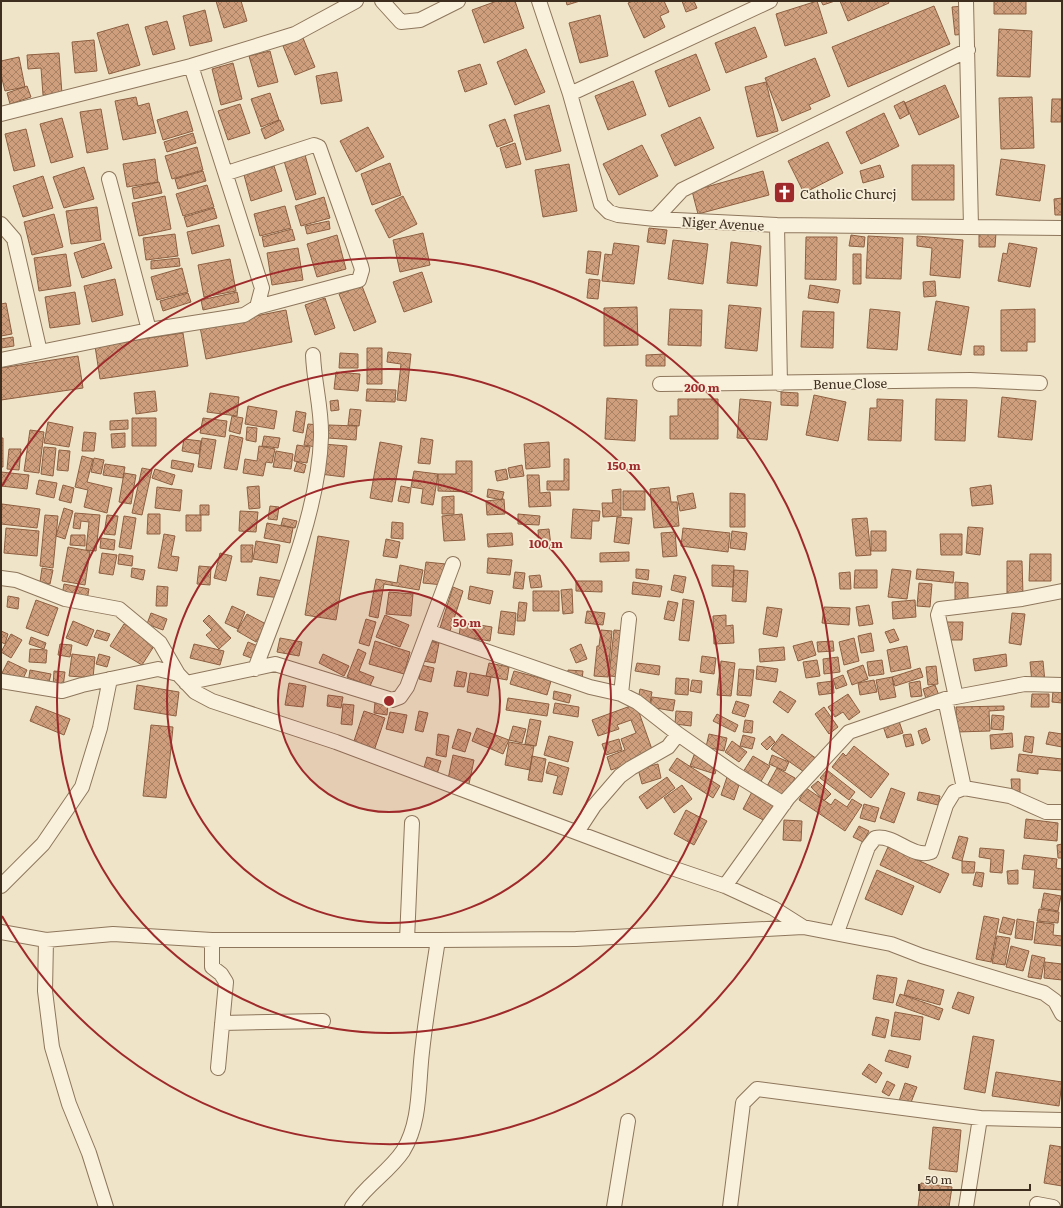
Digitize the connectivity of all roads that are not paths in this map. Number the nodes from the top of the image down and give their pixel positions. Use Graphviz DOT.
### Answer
graph roads {
  1 [pos="356,1"];
  2 [pos="382,1"];
  3 [pos="458,1"];
  4 [pos="540,1"];
  5 [pos="770,1"];
  6 [pos="966,1"];
  7 [pos="968,50"];
  8 [pos="191,66"];
  9 [pos="570,94"];
  10 [pos="1,114"];
  11 [pos="227,173"];
  12 [pos="109,179"];
  13 [pos="655,219"];
  14 [pos="1,224"];
  15 [pos="777,226"];
  16 [pos="971,227"];
  17 [pos="1062,228"];
  18 [pos="256,307"];
  19 [pos="149,330"];
  20 [pos="40,352"];
  21 [pos="313,356"];
  22 [pos="1,360"];
  23 [pos="1040,383"];
  24 [pos="660,384"];
  25 [pos="780,384"];
  26 [pos="453,564"];
  27 [pos="1,578"];
  28 [pos="1062,591"];
  29 [pos="629,619"];
  30 [pos="428,631"];
  31 [pos="255,669"];
  32 [pos="110,679"];
  33 [pos="182,679"];
  34 [pos="1,681"];
  35 [pos="1062,685"];
  36 [pos="621,694"];
  37 [pos="951,698"];
  38 [pos="678,734"];
  39 [pos="964,788"];
  40 [pos="784,804"];
  41 [pos="1062,812"];
  42 [pos="412,823"];
  43 [pos="577,832"];
  44 [pos="1,886"];
  45 [pos="725,886"];
  46 [pos="803,927"];
  47 [pos="1,932"];
  48 [pos="837,932"];
  49 [pos="46,940"];
  50 [pos="212,940"];
  51 [pos="407,940"];
  52 [pos="438,940"];
  53 [pos="1058,1000"];
  54 [pos="1062,1014"];
  55 [pos="323,1021"];
  56 [pos="222,1023"];
  57 [pos="218,1068"];
  58 [pos="980,1118"];
  59 [pos="1062,1120"];
  60 [pos="628,1122"];
  61 [pos="1038,1204"];
  62 [pos="106,1207"];
  63 [pos="352,1207"];
  64 [pos="614,1207"];
  65 [pos="730,1207"];
  66 [pos="966,1207"];
  67 [pos="1053,1207"];
  1 -- 8 [label="street"];
  2 -- 3 [label="street"];
  4 -- 9 [label="street, Niger Avenue"];
  5 -- 9 [label="street"];
  6 -- 7 [label="street"];
  7 -- 13 [label="street"];
  7 -- 16 [label="street"];
  8 -- 10 [label="street"];
  8 -- 11 [label="street"];
  9 -- 13 [label="street, Niger Avenue"];
  11 -- 18 [label="street"];
  11 -- 18 [label="street"];
  12 -- 19 [label="street"];
  13 -- 15 [label="street, Niger Avenue"];
  14 -- 20 [label="street"];
  15 -- 16 [label="street, Niger Avenue"];
  15 -- 25 [label="street"];
  16 -- 17 [label="street, Niger Avenue"];
  18 -- 19 [label="street"];
  19 -- 20 [label="street"];
  20 -- 22 [label="street"];
  21 -- 31 [label="street"];
  23 -- 25 [label="street, Benue Close"];
  24 -- 25 [label="street, Benue Close"];
  26 -- 30 [label="street"];
  27 -- 33 [label="street"];
  28 -- 37 [label="street"];
  29 -- 36 [label="street"];
  30 -- 31 [label="street"];
  30 -- 36 [label="street"];
  31 -- 33 [label="street"];
  32 -- 33 [label="street"];
  32 -- 34 [label="street"];
  32 -- 44 [label="street"];
  33 -- 43 [label="street"];
  35 -- 37 [label="street"];
  36 -- 38 [label="street"];
  37 -- 39 [label="street"];
  37 -- 40 [label="street"];
  38 -- 40 [label="street"];
  38 -- 43 [label="street"];
  39 -- 41 [label="street"];
  39 -- 48 [label="street"];
  40 -- 45 [label="street"];
  42 -- 51 [label="street"];
  43 -- 45 [label="street"];
  45 -- 46 [label="street"];
  46 -- 48 [label="street"];
  46 -- 52 [label="street"];
  47 -- 49 [label="street"];
  48 -- 53 [label="street"];
  49 -- 50 [label="street"];
  49 -- 62 [label="street"];
  50 -- 51 [label="street"];
  50 -- 56 [label="street"];
  51 -- 52 [label="street"];
  52 -- 63 [label="street"];
  53 -- 54 [label="street"];
  55 -- 56 [label="street"];
  56 -- 57 [label="street"];
  58 -- 59 [label="street"];
  58 -- 65 [label="street"];
  58 -- 66 [label="street"];
  60 -- 64 [label="street"];
  61 -- 67 [label="street"];
}
